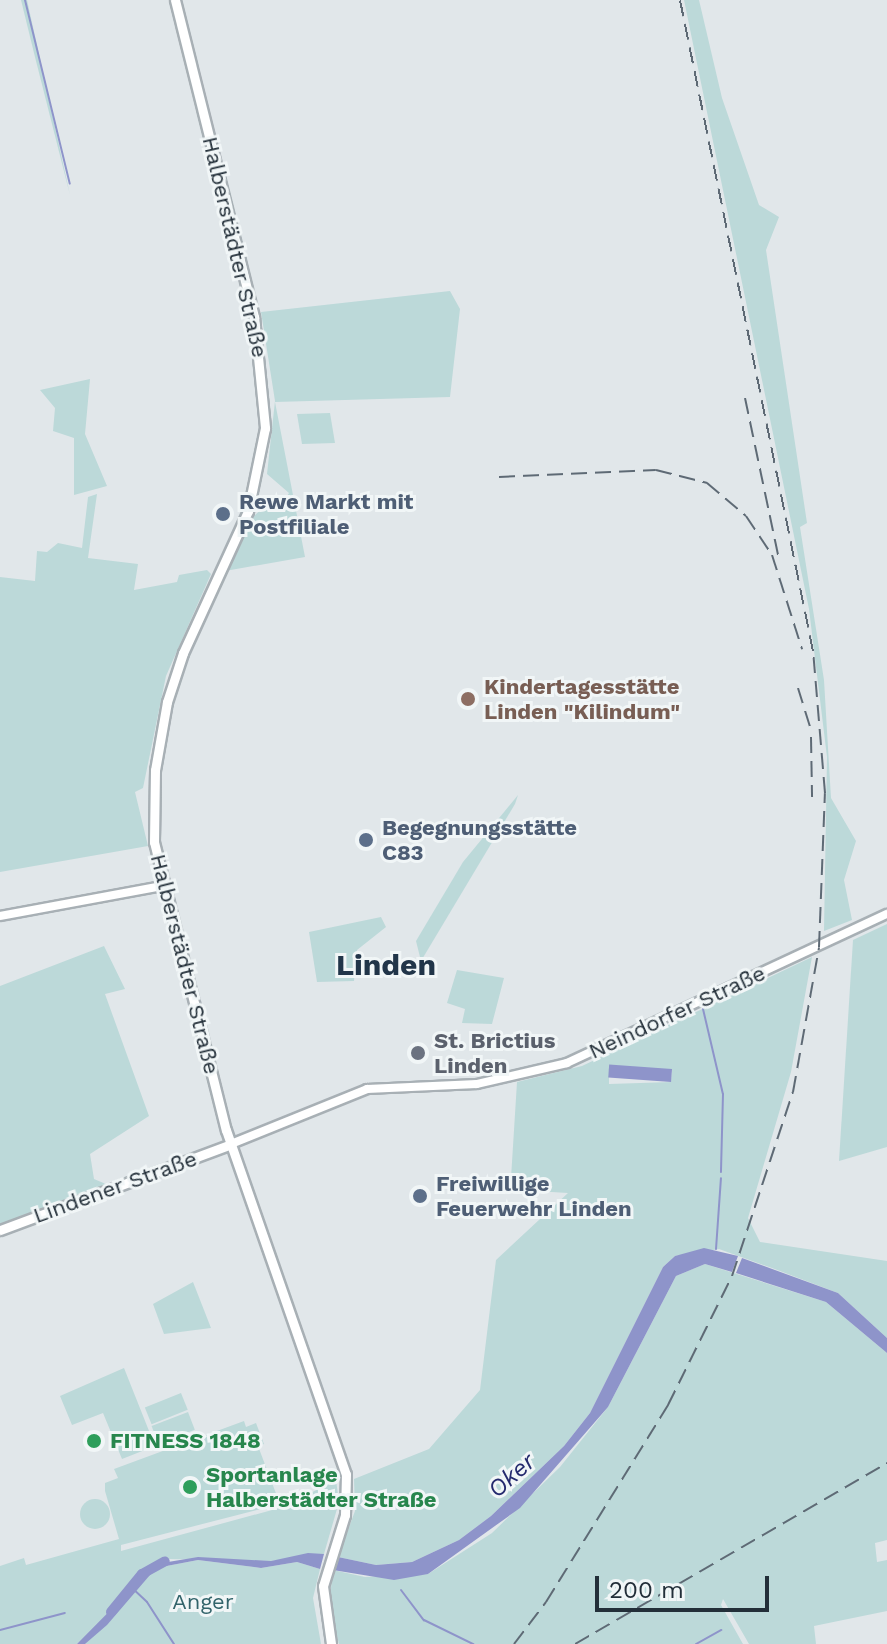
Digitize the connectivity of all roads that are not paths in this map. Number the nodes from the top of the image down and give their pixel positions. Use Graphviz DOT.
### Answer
graph roads {
  1 [pos="175,0"];
  2 [pos="162,886"];
  3 [pos="887,914"];
  4 [pos="0,916"];
  5 [pos="231,1144"];
  6 [pos="0,1230"];
  7 [pos="331,1644"];
  1 -- 2 [label="main road, Halberstädter Straße"];
  2 -- 4 [label="street"];
  2 -- 5 [label="main road, Halberstädter Straße"];
  3 -- 5 [label="street, Neindorfer Straße"];
  5 -- 6 [label="main road, Lindener Straße"];
  5 -- 7 [label="main road, Halberstädter Straße"];
}
